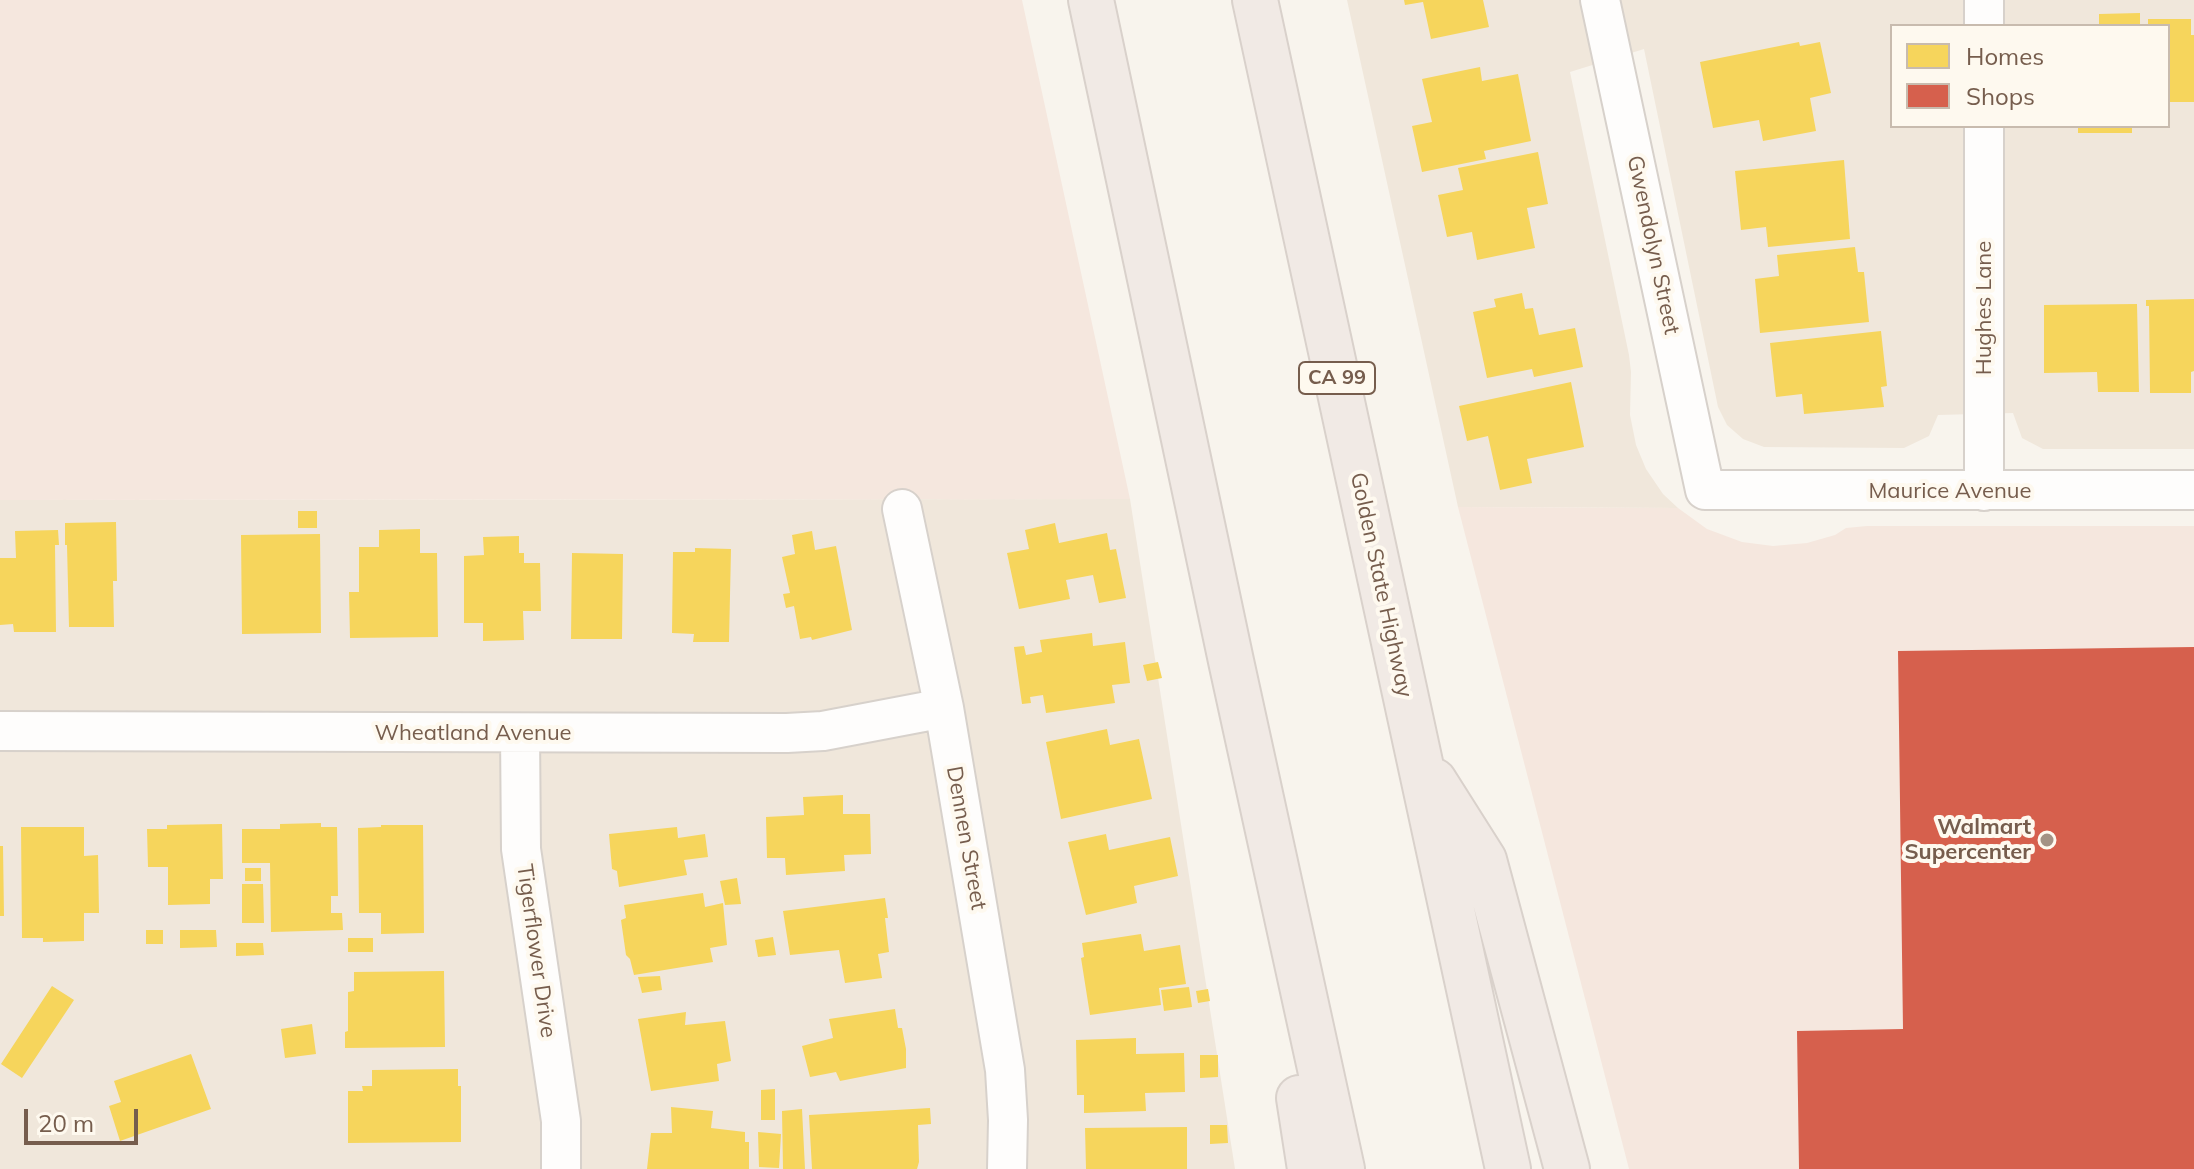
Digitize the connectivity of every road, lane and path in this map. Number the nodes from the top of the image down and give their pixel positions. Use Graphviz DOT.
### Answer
graph roads {
  1 [pos="1091,0"];
  2 [pos="1255,0"];
  3 [pos="1600,0"];
  4 [pos="1984,0"];
  5 [pos="1984,24"];
  6 [pos="1984,128"];
  7 [pos="1705,490"];
  8 [pos="2194,490"];
  9 [pos="1984,491"];
  10 [pos="902,509"];
  11 [pos="1231,661"];
  12 [pos="944,708"];
  13 [pos="0,731"];
  14 [pos="520,733"];
  15 [pos="1418,755"];
  16 [pos="561,1169"];
  17 [pos="1007,1169"];
  18 [pos="1310,1169"];
  19 [pos="1342,1169"];
  20 [pos="1508,1169"];
  21 [pos="1567,1169"];
  1 -- 11 [label="highway"];
  2 -- 15 [label="highway, Golden State Highway / CA 99"];
  3 -- 7 [label="street, Gwendolyn Street"];
  4 -- 5 [label="street"];
  6 -- 9 [label="street, Hughes Lane"];
  7 -- 9 [label="street, Maurice Avenue"];
  8 -- 9 [label="street, Maurice Avenue"];
  10 -- 12 [label="street, Dennen Street"];
  11 -- 18 [label="highway"];
  11 -- 19 [label="highway"];
  12 -- 14 [label="street, Wheatland Avenue"];
  12 -- 17 [label="street, Dennen Street"];
  13 -- 14 [label="street, Wheatland Avenue"];
  14 -- 16 [label="street, Tigerflower Drive"];
  15 -- 20 [label="highway, Golden State Highway / CA 99"];
  15 -- 21 [label="highway"];
}
